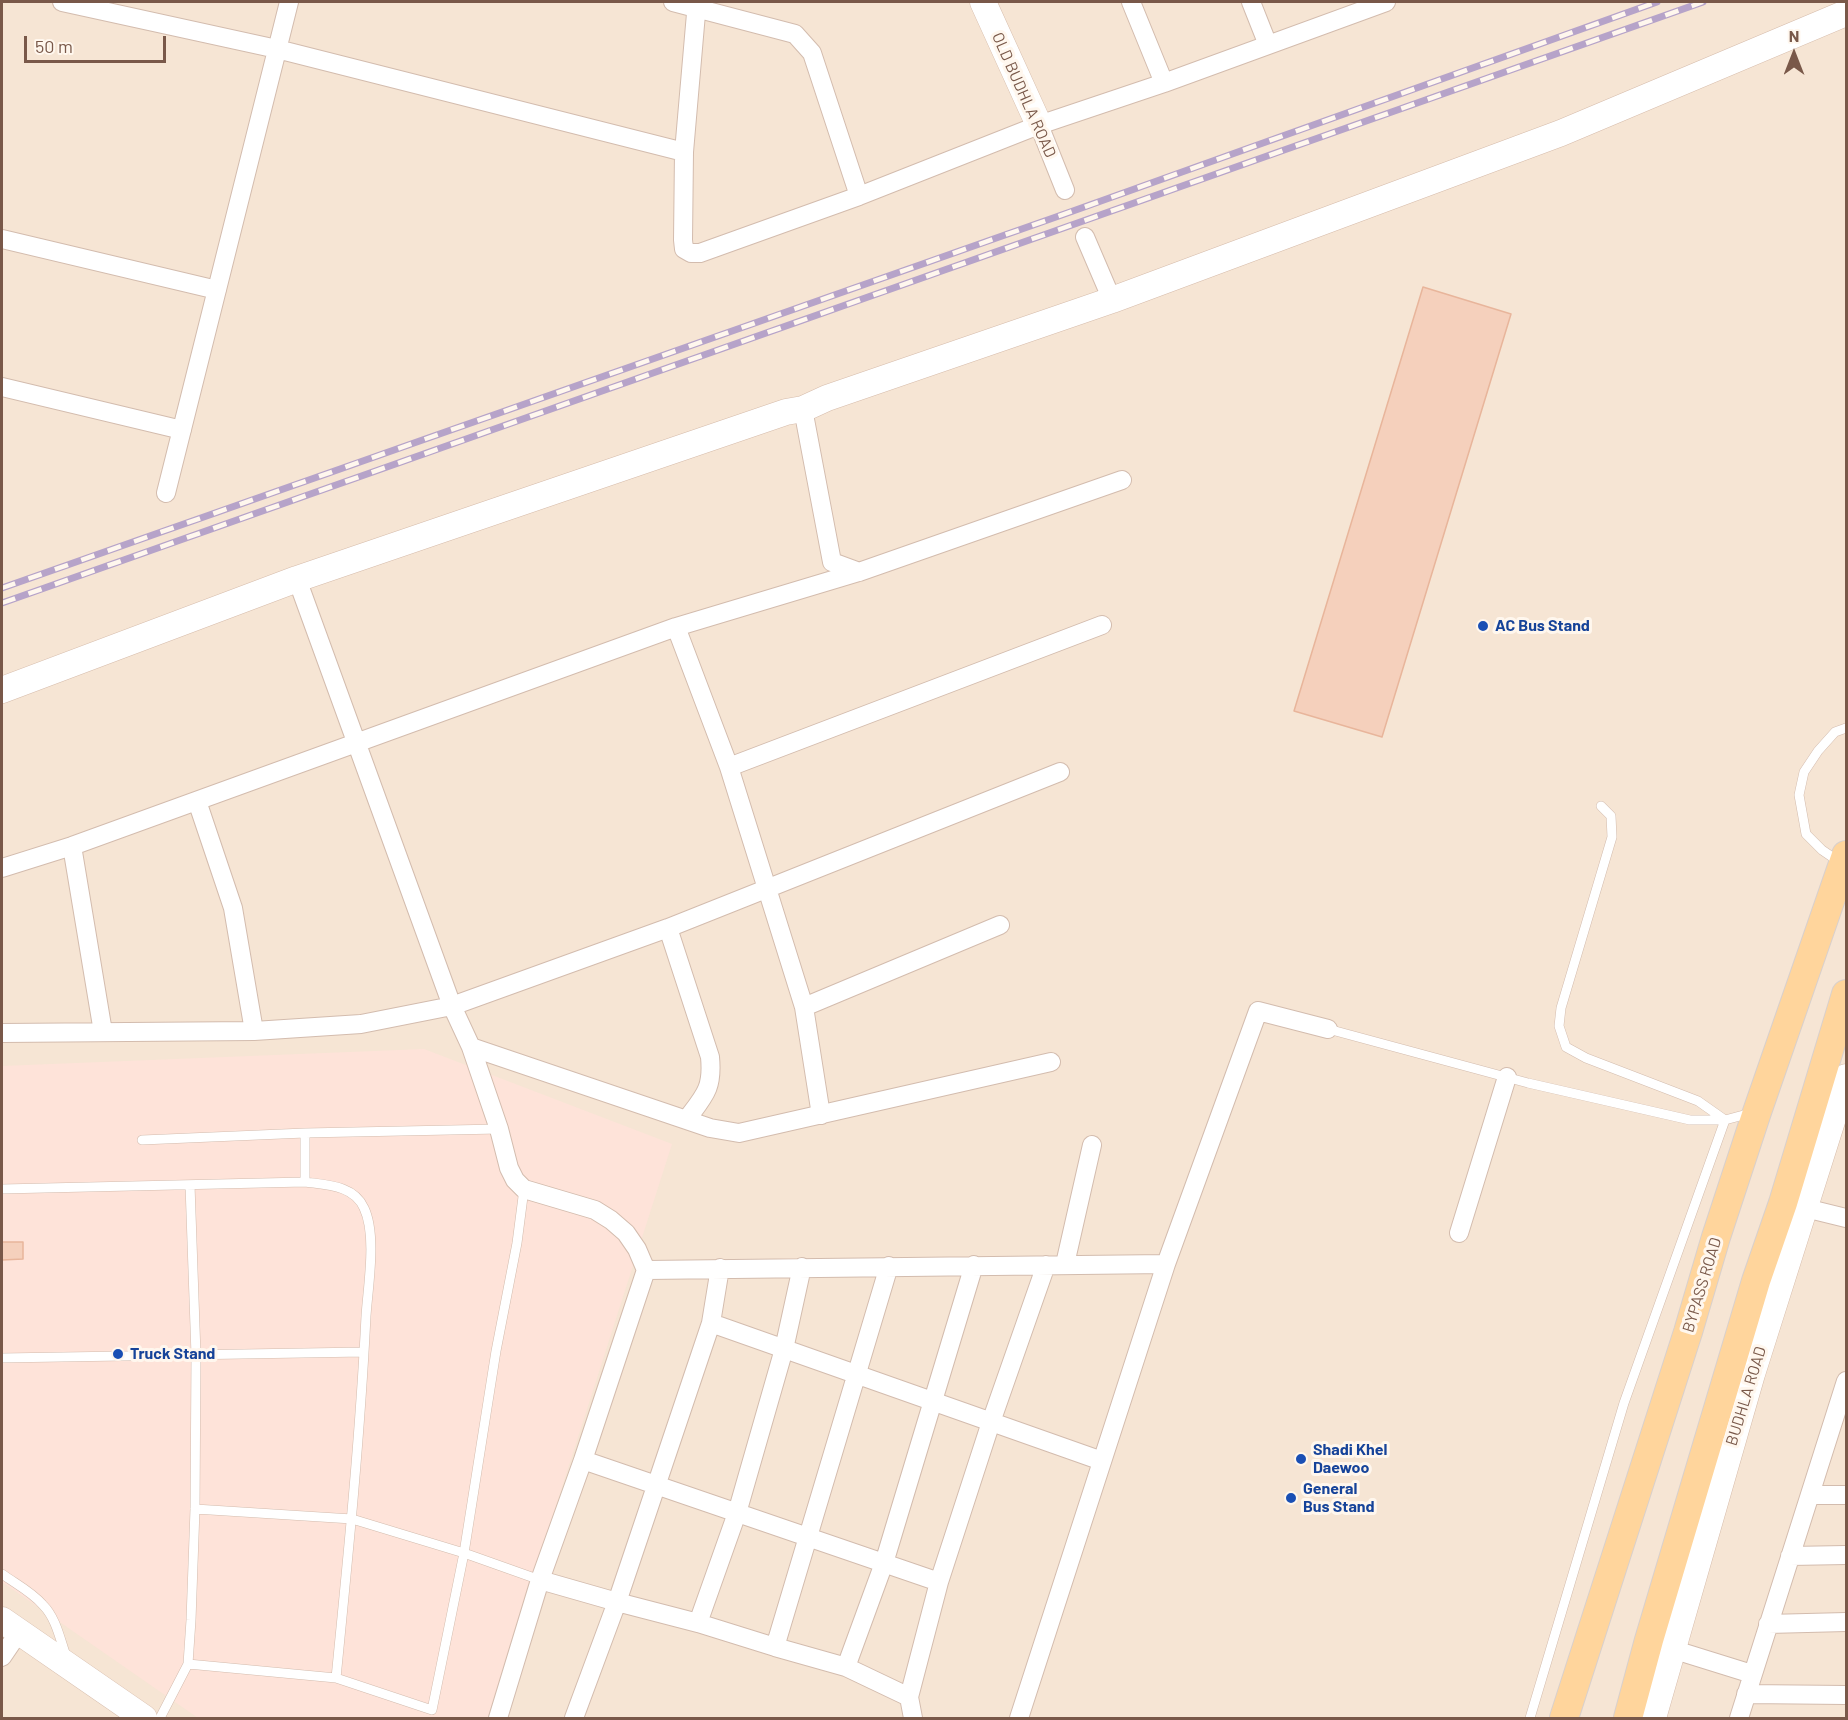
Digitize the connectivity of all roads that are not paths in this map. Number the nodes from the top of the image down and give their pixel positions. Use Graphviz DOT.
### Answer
graph roads {
  1 [pos="62,2"];
  2 [pos="289,2"];
  3 [pos="674,2"];
  4 [pos="983,2"];
  5 [pos="1131,2"];
  6 [pos="1251,2"];
  7 [pos="1386,2"];
  8 [pos="697,5"];
  9 [pos="1846,13"];
  10 [pos="1268,45"];
  11 [pos="277,49"];
  12 [pos="1164,83"];
  13 [pos="1039,125"];
  14 [pos="684,152"];
  15 [pos="1065,190"];
  16 [pos="859,196"];
  17 [pos="1085,237"];
  18 [pos="2,239"];
  19 [pos="217,290"];
  20 [pos="1112,300"];
  21 [pos="2,387"];
  22 [pos="803,409"];
  23 [pos="182,430"];
  24 [pos="1122,480"];
  25 [pos="166,493"];
  26 [pos="859,572"];
  27 [pos="297,579"];
  28 [pos="1102,625"];
  29 [pos="676,627"];
  30 [pos="2,690"];
  31 [pos="1846,728"];
  32 [pos="356,742"];
  33 [pos="729,767"];
  34 [pos="1060,772"];
  35 [pos="197,801"];
  36 [pos="1601,806"];
  37 [pos="72,846"];
  38 [pos="1845,860"];
  39 [pos="2,868"];
  40 [pos="767,890"];
  41 [pos="1000,925"];
  42 [pos="668,928"];
  43 [pos="1846,994"];
  44 [pos="452,1005"];
  45 [pos="804,1007"];
  46 [pos="4,1027"];
  47 [pos="1328,1029"];
  48 [pos="254,1031"];
  49 [pos="104,1032"];
  50 [pos="471,1047"];
  51 [pos="1838,1052"];
  52 [pos="1051,1062"];
  53 [pos="1507,1077"];
  54 [pos="1846,1077"];
  55 [pos="1757,1112"];
  56 [pos="821,1115"];
  57 [pos="687,1119"];
  58 [pos="1725,1120"];
  59 [pos="499,1130"];
  60 [pos="305,1133"];
  61 [pos="142,1140"];
  62 [pos="1092,1145"];
  63 [pos="305,1182"];
  64 [pos="190,1185"];
  65 [pos="2,1189"];
  66 [pos="524,1189"];
  67 [pos="1794,1205"];
  68 [pos="1846,1218"];
  69 [pos="1459,1233"];
  70 [pos="1166,1263"];
  71 [pos="1065,1264"];
  72 [pos="974,1265"];
  73 [pos="1046,1265"];
  74 [pos="889,1266"];
  75 [pos="802,1267"];
  76 [pos="720,1268"];
  77 [pos="646,1270"];
  78 [pos="711,1323"];
  79 [pos="784,1349"];
  80 [pos="364,1352"];
  81 [pos="196,1354"];
  82 [pos="2,1358"];
  83 [pos="858,1375"];
  84 [pos="1846,1381"];
  85 [pos="933,1401"];
  86 [pos="991,1422"];
  87 [pos="1838,1434"];
  88 [pos="582,1460"];
  89 [pos="1102,1461"];
  90 [pos="656,1485"];
  91 [pos="1846,1494"];
  92 [pos="1810,1495"];
  93 [pos="195,1509"];
  94 [pos="737,1513"];
  95 [pos="352,1519"];
  96 [pos="809,1537"];
  97 [pos="464,1553"];
  98 [pos="1846,1555"];
  99 [pos="1790,1556"];
  100 [pos="884,1563"];
  101 [pos="2,1574"];
  102 [pos="540,1580"];
  103 [pos="939,1582"];
  104 [pos="617,1602"];
  105 [pos="1846,1622"];
  106 [pos="698,1623"];
  107 [pos="1768,1624"];
  108 [pos="10,1626"];
  109 [pos="1661,1645"];
  110 [pos="775,1647"];
  111 [pos="2,1657"];
  112 [pos="188,1664"];
  113 [pos="70,1667"];
  114 [pos="846,1667"];
  115 [pos="1752,1674"];
  116 [pos="336,1678"];
  117 [pos="1746,1694"];
  118 [pos="1846,1695"];
  119 [pos="909,1697"];
  120 [pos="430,1714"];
  121 [pos="144,1719"];
  122 [pos="160,1719"];
  123 [pos="498,1719"];
  124 [pos="574,1719"];
  125 [pos="913,1719"];
  126 [pos="1019,1719"];
  127 [pos="1530,1719"];
  128 [pos="1564,1719"];
  129 [pos="1628,1719"];
  130 [pos="1653,1719"];
  131 [pos="1739,1719"];
  1 -- 11 [label="street"];
  2 -- 11 [label="street"];
  3 -- 8 [label="street"];
  4 -- 13 [label="street, OLD BUDHLA ROAD"];
  5 -- 12 [label="street"];
  6 -- 10 [label="street"];
  7 -- 10 [label="street"];
  8 -- 14 [label="street"];
  8 -- 16 [label="street"];
  9 -- 20 [label="street"];
  10 -- 12 [label="street"];
  11 -- 14 [label="street"];
  11 -- 19 [label="street"];
  12 -- 13 [label="street"];
  13 -- 15 [label="street, OLD BUDHLA ROAD"];
  13 -- 16 [label="street"];
  14 -- 16 [label="street"];
  17 -- 20 [label="street"];
  18 -- 19 [label="street"];
  19 -- 23 [label="street"];
  20 -- 22 [label="street"];
  21 -- 23 [label="street"];
  22 -- 26 [label="street"];
  22 -- 27 [label="street"];
  23 -- 25 [label="street"];
  24 -- 26 [label="street"];
  26 -- 29 [label="street"];
  27 -- 30 [label="street"];
  27 -- 32 [label="street"];
  28 -- 33 [label="street"];
  29 -- 32 [label="street"];
  29 -- 33 [label="street"];
  31 -- 38 [label="lane"];
  32 -- 35 [label="street"];
  32 -- 44 [label="street"];
  33 -- 40 [label="street"];
  34 -- 40 [label="street"];
  35 -- 37 [label="street"];
  35 -- 48 [label="street"];
  36 -- 58 [label="lane"];
  37 -- 39 [label="street"];
  37 -- 49 [label="street"];
  38 -- 55 [label="main road, BYPASS ROAD"];
  40 -- 42 [label="street"];
  40 -- 45 [label="street"];
  41 -- 45 [label="street"];
  42 -- 44 [label="street"];
  42 -- 57 [label="street"];
  43 -- 51 [label="main road"];
  44 -- 48 [label="street"];
  44 -- 50 [label="street"];
  45 -- 56 [label="street"];
  46 -- 49 [label="street"];
  47 -- 53 [label="lane"];
  47 -- 70 [label="street"];
  48 -- 49 [label="street"];
  50 -- 57 [label="street"];
  50 -- 59 [label="street"];
  51 -- 67 [label="main road"];
  52 -- 56 [label="street"];
  53 -- 58 [label="lane"];
  53 -- 69 [label="street"];
  54 -- 67 [label="street"];
  55 -- 58 [label="lane"];
  55 -- 128 [label="main road, BYPASS ROAD"];
  56 -- 57 [label="street"];
  58 -- 127 [label="lane"];
  59 -- 60 [label="lane"];
  59 -- 66 [label="street"];
  60 -- 61 [label="lane"];
  60 -- 63 [label="lane"];
  62 -- 71 [label="street"];
  63 -- 64 [label="lane"];
  63 -- 80 [label="lane"];
  64 -- 65 [label="lane"];
  64 -- 81 [label="lane"];
  66 -- 77 [label="street"];
  66 -- 97 [label="lane"];
  67 -- 68 [label="street"];
  67 -- 109 [label="main road"];
  70 -- 71 [label="street"];
  70 -- 89 [label="street"];
  71 -- 73 [label="street"];
  72 -- 73 [label="street"];
  72 -- 74 [label="street"];
  72 -- 85 [label="street"];
  73 -- 86 [label="street"];
  74 -- 75 [label="street"];
  74 -- 83 [label="street"];
  75 -- 76 [label="street"];
  75 -- 79 [label="street"];
  76 -- 77 [label="street"];
  76 -- 78 [label="street"];
  77 -- 88 [label="street"];
  78 -- 79 [label="street"];
  78 -- 90 [label="street"];
  79 -- 83 [label="street"];
  79 -- 94 [label="street"];
  80 -- 81 [label="lane"];
  80 -- 95 [label="lane"];
  81 -- 82 [label="lane"];
  81 -- 93 [label="lane"];
  83 -- 85 [label="street"];
  83 -- 96 [label="street"];
  84 -- 87 [label="street"];
  85 -- 86 [label="street"];
  85 -- 100 [label="street"];
  86 -- 89 [label="street"];
  86 -- 103 [label="street"];
  87 -- 92 [label="street"];
  88 -- 90 [label="street"];
  88 -- 102 [label="street"];
  89 -- 126 [label="street"];
  90 -- 94 [label="street"];
  90 -- 104 [label="street"];
  91 -- 92 [label="street"];
  92 -- 99 [label="street"];
  93 -- 95 [label="lane"];
  93 -- 112 [label="lane"];
  94 -- 96 [label="street"];
  94 -- 106 [label="street"];
  95 -- 97 [label="lane"];
  95 -- 116 [label="lane"];
  96 -- 100 [label="street"];
  96 -- 110 [label="street"];
  97 -- 102 [label="lane"];
  97 -- 120 [label="lane"];
  98 -- 99 [label="street"];
  99 -- 107 [label="street"];
  100 -- 103 [label="street"];
  100 -- 114 [label="street"];
  101 -- 113 [label="lane"];
  102 -- 104 [label="street"];
  102 -- 123 [label="street"];
  103 -- 119 [label="street"];
  104 -- 106 [label="street"];
  104 -- 124 [label="street"];
  105 -- 107 [label="street"];
  106 -- 110 [label="street"];
  107 -- 115 [label="street"];
  108 -- 111 [label="street"];
  108 -- 113 [label="street"];
  109 -- 115 [label="street"];
  109 -- 129 [label="main road"];
  109 -- 130 [label="street"];
  110 -- 114 [label="street"];
  112 -- 116 [label="lane"];
  112 -- 122 [label="lane"];
  113 -- 121 [label="street"];
  114 -- 119 [label="street"];
  115 -- 117 [label="street"];
  116 -- 120 [label="lane"];
  117 -- 118 [label="street"];
  117 -- 131 [label="street"];
  119 -- 125 [label="street"];
}
